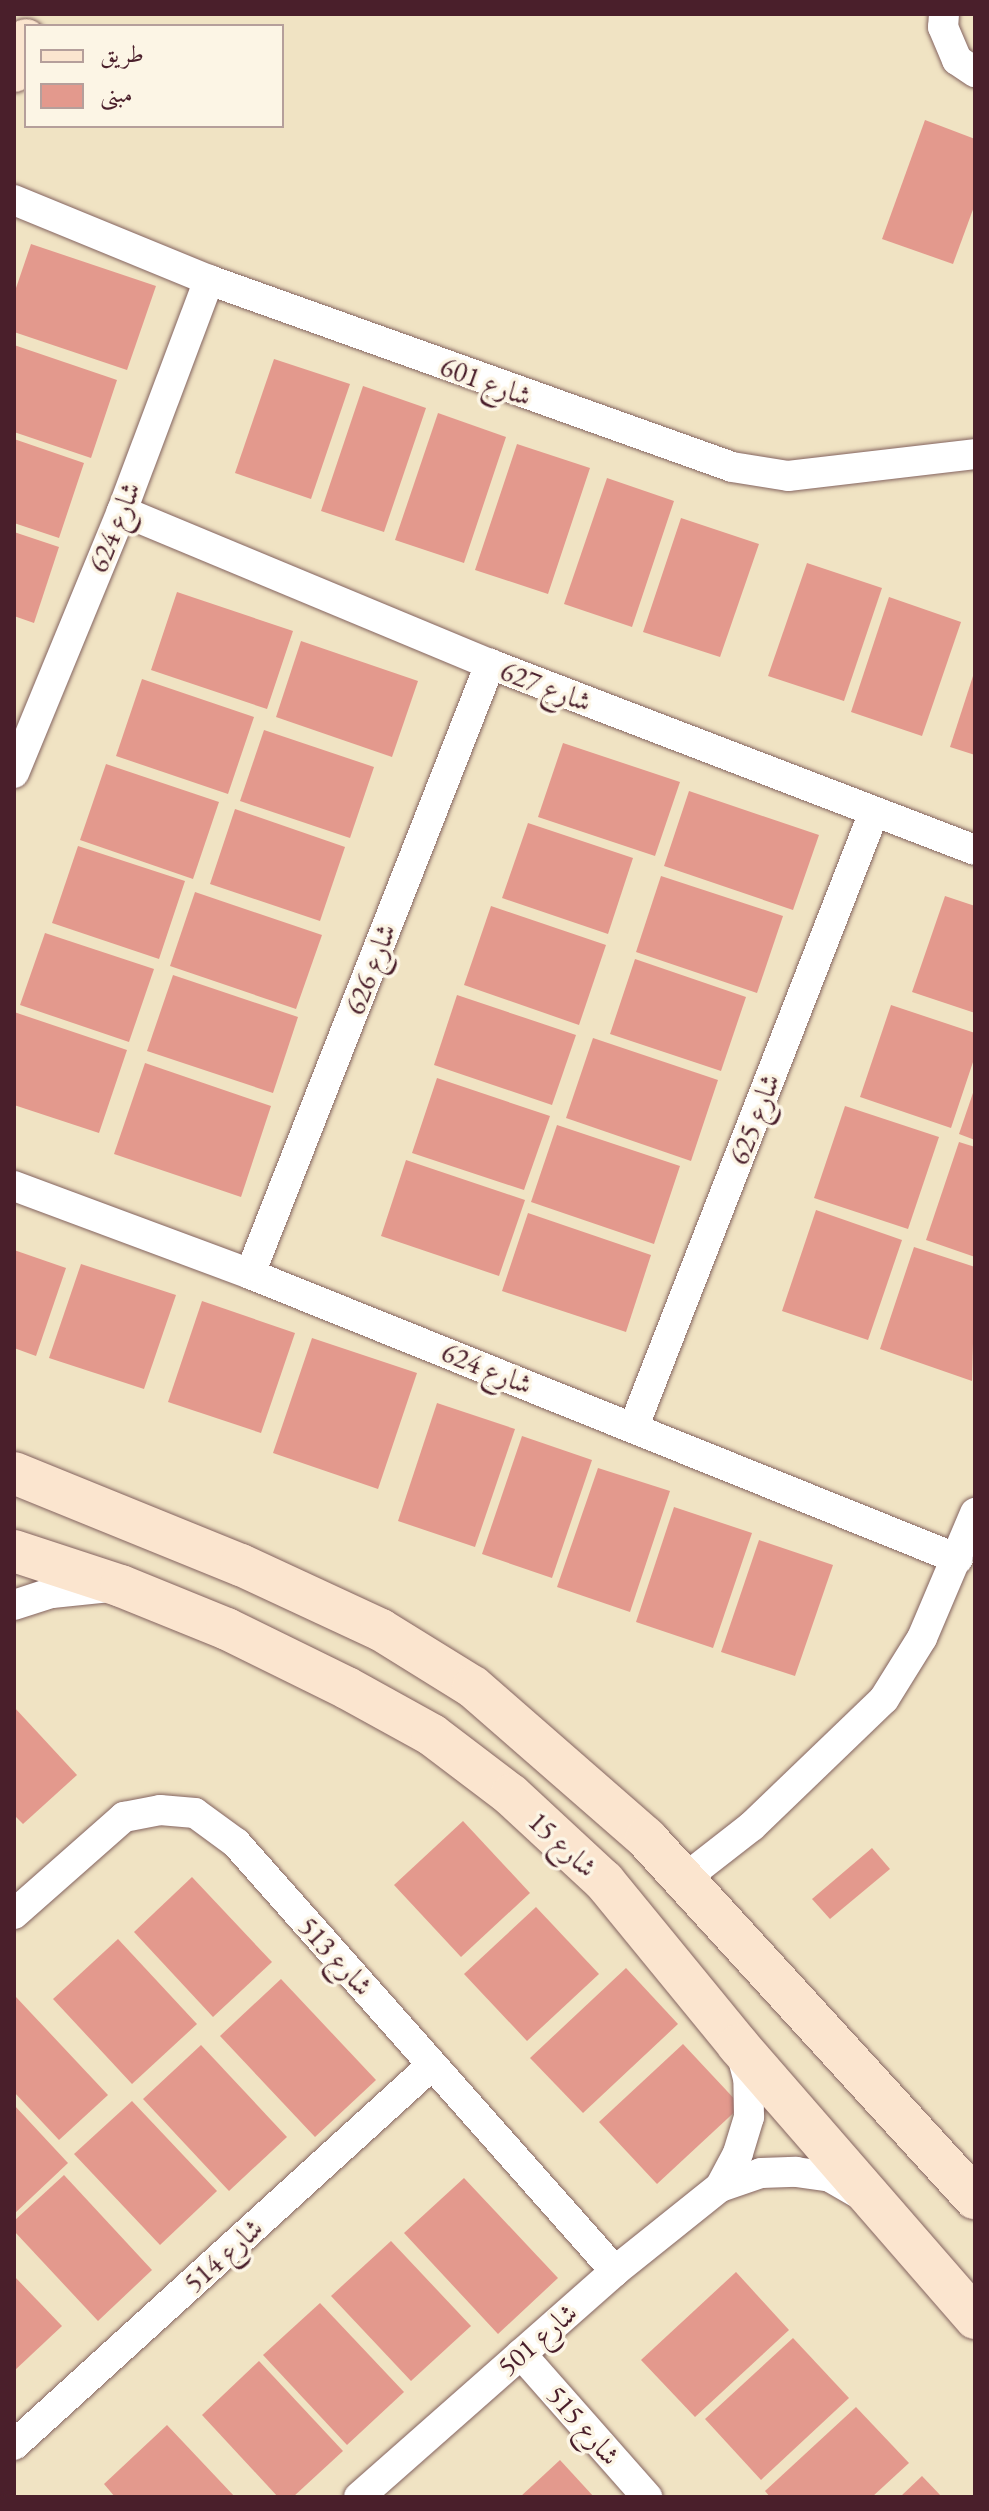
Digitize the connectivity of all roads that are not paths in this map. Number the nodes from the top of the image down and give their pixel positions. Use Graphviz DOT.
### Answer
graph roads {
  1 [pos="944,14"];
  2 [pos="24,45"];
  3 [pos="14,71"];
  4 [pos="975,72"];
  5 [pos="14,200"];
  6 [pos="209,280"];
  7 [pos="975,454"];
  8 [pos="122,511"];
  9 [pos="490,664"];
  10 [pos="14,773"];
  11 [pos="874,812"];
  12 [pos="975,850"];
  13 [pos="14,1186"];
  14 [pos="250,1274"];
  15 [pos="634,1426"];
  16 [pos="14,1473"];
  17 [pos="975,1513"];
  18 [pos="14,1551"];
  19 [pos="958,1559"];
  20 [pos="121,1586"];
  21 [pos="14,1605"];
  22 [pos="684,1879"];
  23 [pos="14,1914"];
  24 [pos="738,2045"];
  25 [pos="432,2065"];
  26 [pos="930,2148"];
  27 [pos="975,2170"];
  28 [pos="720,2187"];
  29 [pos="869,2198"];
  30 [pos="975,2198"];
  31 [pos="615,2271"];
  32 [pos="975,2318"];
  33 [pos="521,2354"];
  34 [pos="14,2445"];
  35 [pos="359,2497"];
  36 [pos="647,2497"];
  1 -- 4 [label="street"];
  2 -- 3 [label="street"];
  5 -- 6 [label="street, شارع 601"];
  6 -- 7 [label="street, شارع 601"];
  6 -- 8 [label="street, شارع 624"];
  8 -- 9 [label="street, شارع 627"];
  8 -- 10 [label="street, شارع 624"];
  9 -- 11 [label="street, شارع 627"];
  9 -- 14 [label="street, شارع 626"];
  11 -- 12 [label="street, شارع 627"];
  11 -- 15 [label="street, شارع 625"];
  13 -- 14 [label="street, شارع 624"];
  14 -- 15 [label="street, شارع 624"];
  15 -- 19 [label="street, شارع 624"];
  16 -- 22 [label="street, شارع 15"];
  17 -- 19 [label="street"];
  18 -- 20 [label="street, شارع 15"];
  19 -- 22 [label="street"];
  20 -- 21 [label="street"];
  20 -- 24 [label="street, شارع 15"];
  22 -- 26 [label="street, شارع 15"];
  23 -- 25 [label="street, شارع 513"];
  24 -- 28 [label="street, شارع 501"];
  24 -- 29 [label="street, شارع 15"];
  25 -- 31 [label="street, شارع 513"];
  25 -- 34 [label="street, شارع 514"];
  26 -- 27 [label="street"];
  26 -- 30 [label="street, شارع 15"];
  28 -- 29 [label="street, شارع 501"];
  28 -- 31 [label="street, شارع 501"];
  29 -- 32 [label="street, شارع 15"];
  31 -- 33 [label="street, شارع 501"];
  33 -- 35 [label="street, شارع 501"];
  33 -- 36 [label="street, شارع 515"];
}
